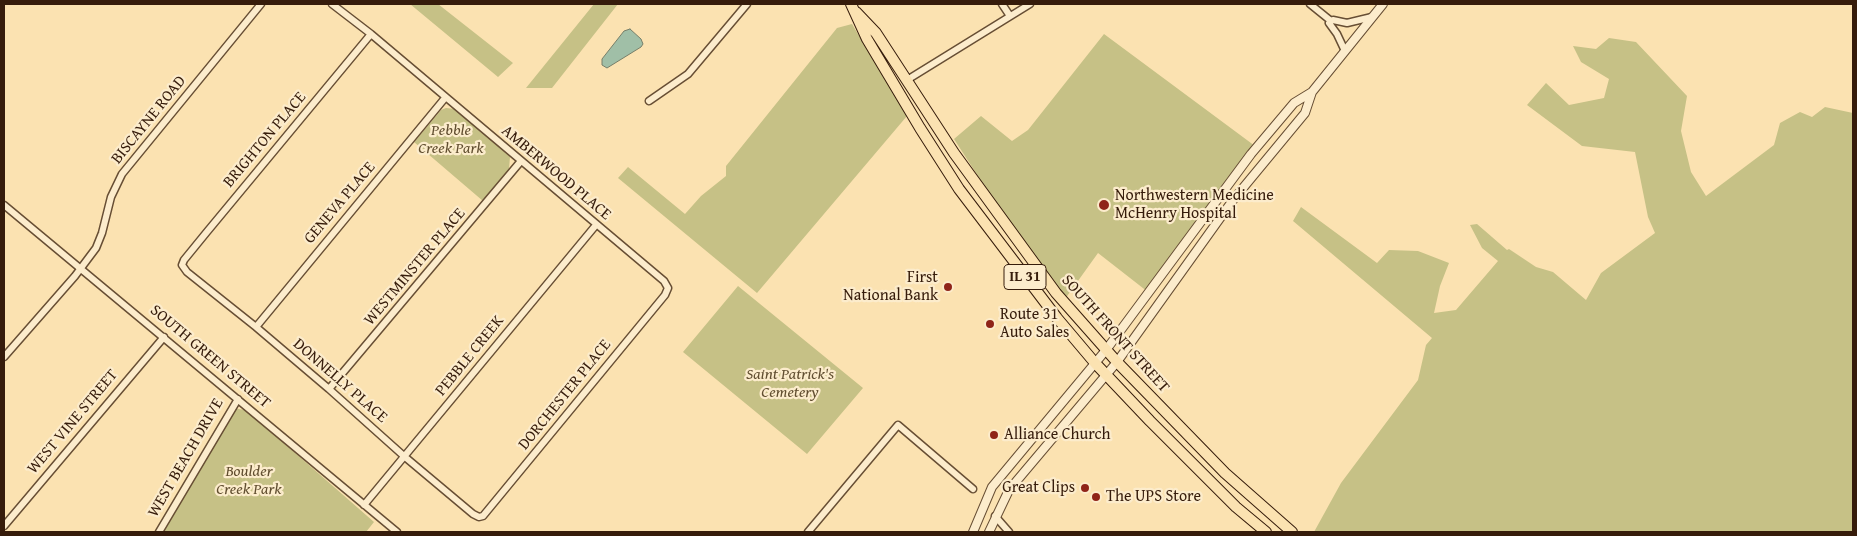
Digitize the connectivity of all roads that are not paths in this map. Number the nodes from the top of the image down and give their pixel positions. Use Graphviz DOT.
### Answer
graph roads {
  1 [pos="261,4"];
  2 [pos="332,4"];
  3 [pos="747,4"];
  4 [pos="1002,4"];
  5 [pos="1030,4"];
  6 [pos="1310,4"];
  7 [pos="1383,4"];
  8 [pos="854,8"];
  9 [pos="1010,16"];
  10 [pos="1372,17"];
  11 [pos="1330,21"];
  12 [pos="371,34"];
  13 [pos="1345,51"];
  14 [pos="907,80"];
  15 [pos="1312,92"];
  16 [pos="445,98"];
  17 [pos="649,101"];
  18 [pos="521,162"];
  19 [pos="4,204"];
  20 [pos="596,225"];
  21 [pos="182,265"];
  22 [pos="81,269"];
  23 [pos="668,288"];
  24 [pos="256,326"];
  25 [pos="164,337"];
  26 [pos="1106,350"];
  27 [pos="4,357"];
  28 [pos="1117,362"];
  29 [pos="1095,363"];
  30 [pos="1107,375"];
  31 [pos="329,390"];
  32 [pos="238,399"];
  33 [pos="405,458"];
  34 [pos="973,489"];
  35 [pos="364,505"];
  36 [pos="995,516"];
  37 [pos="480,517"];
  38 [pos="4,526"];
  39 [pos="10,532"];
  40 [pos="159,532"];
  41 [pos="398,532"];
  42 [pos="808,532"];
  43 [pos="972,532"];
  44 [pos="989,532"];
  45 [pos="1009,532"];
  46 [pos="1266,532"];
  47 [pos="1292,532"];
  1 -- 22 [label="street, BISCAYNE ROAD"];
  2 -- 12 [label="street, AMBERWOOD PLACE"];
  3 -- 17 [label="street"];
  4 -- 9 [label="street"];
  5 -- 9 [label="street"];
  6 -- 11 [label="street"];
  7 -- 10 [label="street"];
  8 -- 14 [label="main road, SOUTH FRONT STREET / IL 31"];
  8 -- 29 [label="main road, SOUTH FRONT STREET / IL 31"];
  9 -- 14 [label="street"];
  10 -- 11 [label="street"];
  10 -- 13 [label="street"];
  11 -- 13 [label="street"];
  12 -- 16 [label="street, AMBERWOOD PLACE"];
  12 -- 21 [label="street, BRIGHTON PLACE"];
  13 -- 15 [label="street"];
  14 -- 26 [label="main road, SOUTH FRONT STREET / IL 31"];
  15 -- 26 [label="street"];
  15 -- 28 [label="street"];
  16 -- 18 [label="street, AMBERWOOD PLACE"];
  16 -- 24 [label="street, GENEVA PLACE"];
  18 -- 20 [label="street, AMBERWOOD PLACE"];
  18 -- 31 [label="street, WESTMINSTER PLACE"];
  19 -- 22 [label="street, SOUTH GREEN STREET"];
  20 -- 23 [label="street, AMBERWOOD PLACE"];
  20 -- 33 [label="street, PEBBLE CREEK"];
  21 -- 24 [label="street, DONNELLY PLACE"];
  22 -- 25 [label="street, SOUTH GREEN STREET"];
  22 -- 27 [label="street, BISCAYNE ROAD"];
  23 -- 37 [label="street, DORCHESTER PLACE"];
  24 -- 31 [label="street, DONNELLY PLACE"];
  25 -- 32 [label="street, SOUTH GREEN STREET"];
  25 -- 38 [label="street, WEST VINE STREET"];
  26 -- 28 [label="main road, SOUTH FRONT STREET / IL 31"];
  26 -- 29 [label="street"];
  28 -- 30 [label="street"];
  28 -- 47 [label="main road, SOUTH FRONT STREET / IL 31"];
  29 -- 30 [label="main road, SOUTH FRONT STREET / IL 31"];
  29 -- 43 [label="street"];
  30 -- 36 [label="street"];
  30 -- 46 [label="main road, SOUTH FRONT STREET / IL 31"];
  31 -- 33 [label="street, DONNELLY PLACE"];
  32 -- 35 [label="street, SOUTH GREEN STREET"];
  32 -- 40 [label="street, WEST BEACH DRIVE"];
  33 -- 35 [label="street, PEBBLE CREEK"];
  33 -- 37 [label="street, DONNELLY PLACE"];
  34 -- 42 [label="street"];
  35 -- 41 [label="street, SOUTH GREEN STREET"];
  36 -- 44 [label="street"];
  36 -- 45 [label="street"];
  38 -- 39 [label="street"];
}
